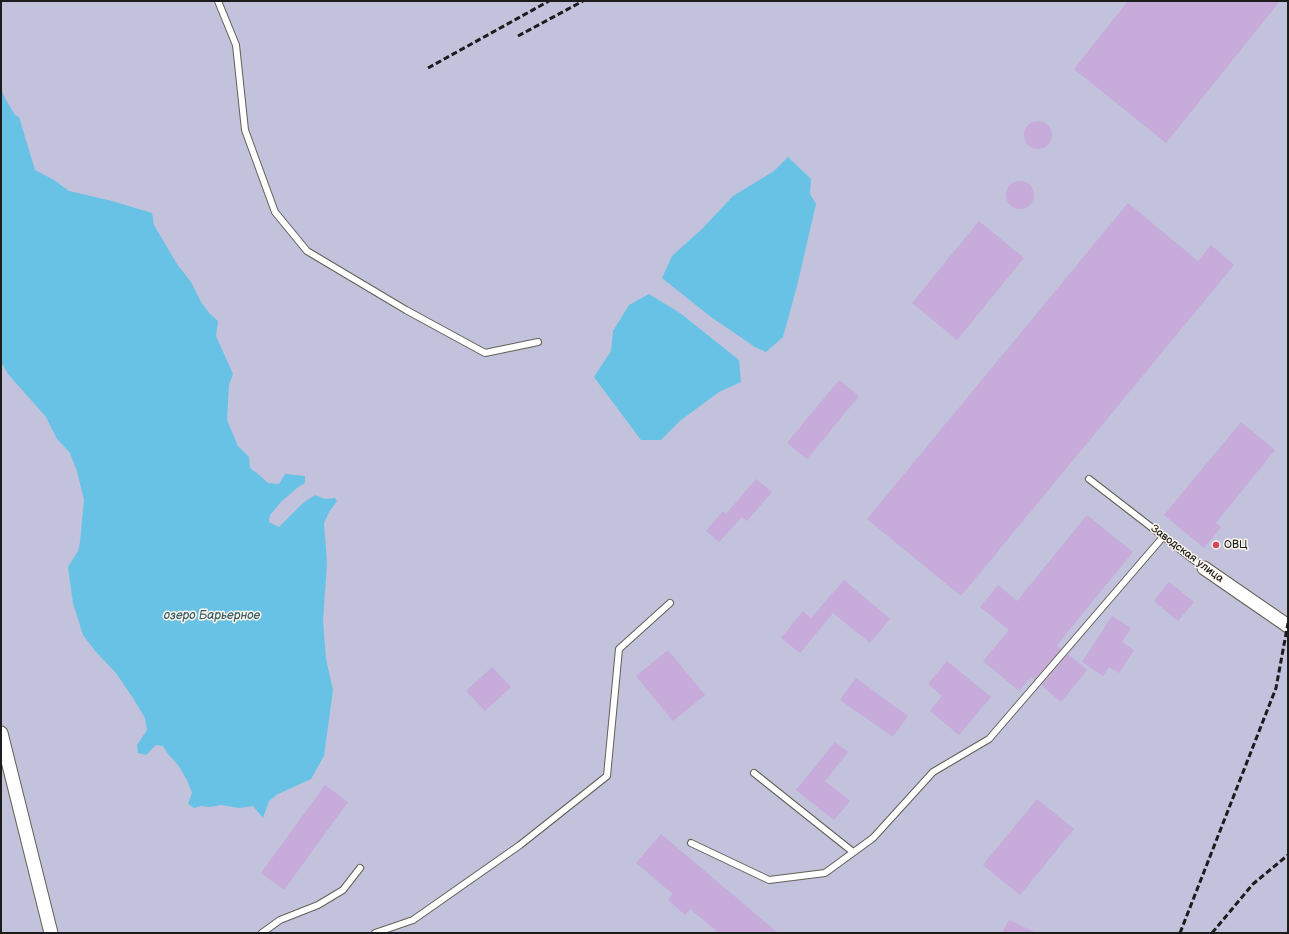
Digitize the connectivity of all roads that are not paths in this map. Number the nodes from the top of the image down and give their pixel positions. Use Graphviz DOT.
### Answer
graph roads {
  1 [pos="218,1"];
  2 [pos="538,342"];
  3 [pos="1089,479"];
  4 [pos="1163,536"];
  5 [pos="1204,568"];
  6 [pos="670,603"];
  7 [pos="1288,626"];
  8 [pos="1,733"];
  9 [pos="754,773"];
  10 [pos="691,843"];
  11 [pos="853,852"];
  12 [pos="360,868"];
  13 [pos="51,933"];
  14 [pos="262,933"];
  15 [pos="374,933"];
  1 -- 2 [label="lane"];
  3 -- 4 [label="lane, Заводская улица"];
  4 -- 5 [label="lane, Заводская улица"];
  4 -- 11 [label="lane"];
  5 -- 7 [label="street, Заводская улица"];
  6 -- 15 [label="lane"];
  8 -- 13 [label="street"];
  9 -- 11 [label="lane"];
  10 -- 11 [label="lane"];
  12 -- 14 [label="lane"];
}
